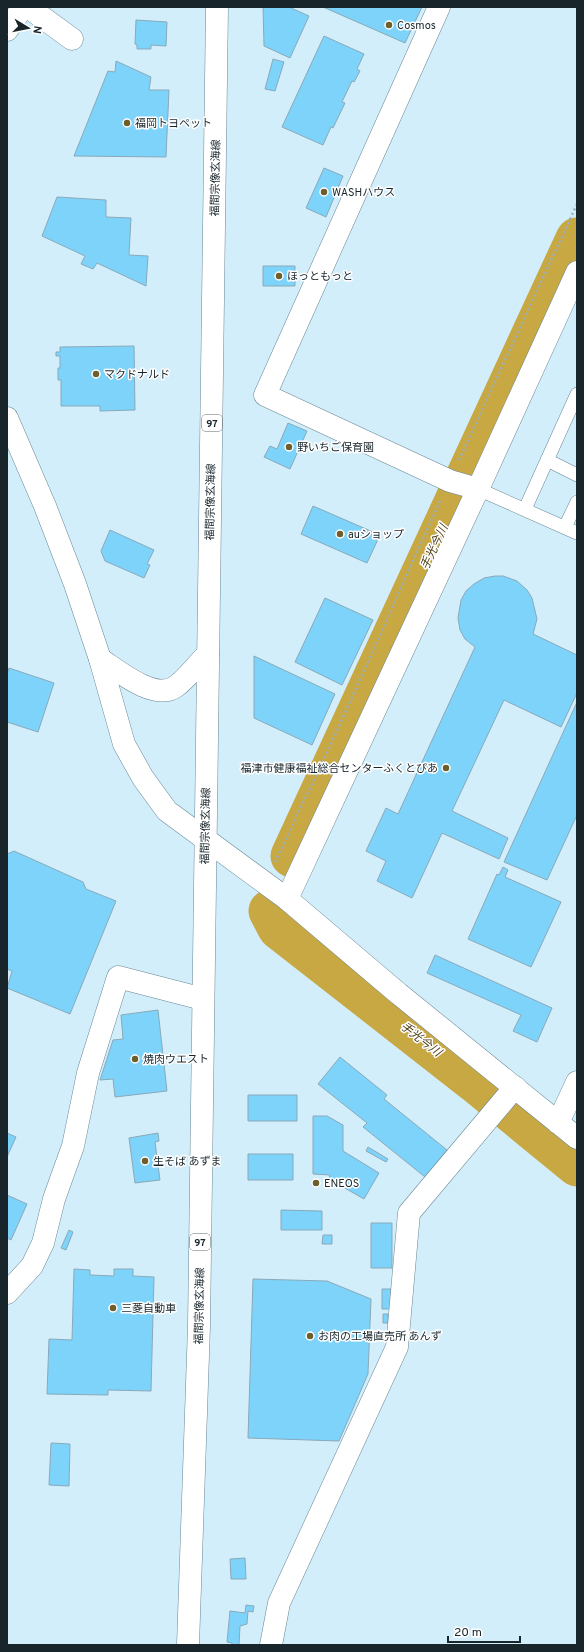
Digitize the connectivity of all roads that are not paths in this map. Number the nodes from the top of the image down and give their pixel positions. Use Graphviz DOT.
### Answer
graph roads {
  1 [pos="23,7"];
  2 [pos="28,7"];
  3 [pos="217,7"];
  4 [pos="439,7"];
  5 [pos="7,30"];
  6 [pos="72,39"];
  7 [pos="577,272"];
  8 [pos="577,394"];
  9 [pos="7,418"];
  10 [pos="13,447"];
  11 [pos="547,460"];
  12 [pos="577,475"];
  13 [pos="463,485"];
  14 [pos="577,502"];
  15 [pos="525,509"];
  16 [pos="571,530"];
  17 [pos="208,654"];
  18 [pos="100,659"];
  19 [pos="205,838"];
  20 [pos="287,899"];
  21 [pos="203,999"];
  22 [pos="577,1082"];
  23 [pos="515,1087"];
  24 [pos="558,1123"];
  25 [pos="577,1138"];
  26 [pos="7,1294"];
  27 [pos="188,1645"];
  28 [pos="270,1645"];
  1 -- 5 [label="street"];
  2 -- 6 [label="street"];
  3 -- 17 [label="street, 福間宗像玄海線 / 97"];
  4 -- 13 [label="street"];
  7 -- 13 [label="street"];
  8 -- 11 [label="lane"];
  9 -- 10 [label="street"];
  10 -- 18 [label="street"];
  11 -- 12 [label="lane"];
  11 -- 15 [label="lane"];
  13 -- 15 [label="lane"];
  13 -- 20 [label="street"];
  14 -- 16 [label="lane"];
  15 -- 16 [label="lane"];
  17 -- 18 [label="street"];
  17 -- 19 [label="street, 福間宗像玄海線 / 97"];
  18 -- 19 [label="street"];
  19 -- 20 [label="street"];
  19 -- 21 [label="street, 福間宗像玄海線 / 97"];
  20 -- 23 [label="street"];
  21 -- 26 [label="street"];
  21 -- 27 [label="street, 福間宗像玄海線 / 97"];
  22 -- 24 [label="street"];
  23 -- 24 [label="street"];
  23 -- 28 [label="street"];
  24 -- 25 [label="street"];
}
